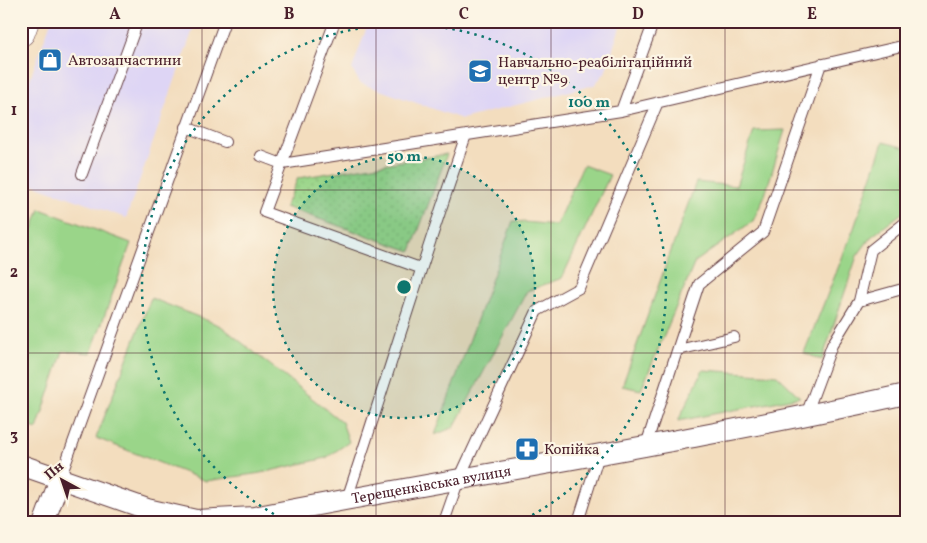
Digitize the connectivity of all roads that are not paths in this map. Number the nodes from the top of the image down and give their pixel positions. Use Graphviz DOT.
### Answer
graph roads {
  1 [pos="25,21"];
  2 [pos="138,21"];
  3 [pos="225,21"];
  4 [pos="334,21"];
  5 [pos="654,21"];
  6 [pos="21,32"];
  7 [pos="906,45"];
  8 [pos="821,64"];
  9 [pos="658,102"];
  10 [pos="621,111"];
  11 [pos="186,127"];
  12 [pos="466,135"];
  13 [pos="225,142"];
  14 [pos="261,156"];
  15 [pos="282,164"];
  16 [pos="82,174"];
  17 [pos="906,222"];
  18 [pos="420,268"];
  19 [pos="906,288"];
  20 [pos="859,301"];
  21 [pos="734,337"];
  22 [pos="678,350"];
  23 [pos="906,394"];
  24 [pos="806,416"];
  25 [pos="646,445"];
  26 [pos="599,455"];
  27 [pos="21,465"];
  28 [pos="60,479"];
  29 [pos="459,479"];
  30 [pos="347,499"];
  31 [pos="44,522"];
  32 [pos="444,522"];
  33 [pos="578,522"];
  1 -- 6 [label="highway"];
  2 -- 16 [label="lane"];
  3 -- 11 [label="lane"];
  4 -- 15 [label="lane"];
  5 -- 10 [label="lane"];
  7 -- 8 [label="lane"];
  8 -- 9 [label="lane"];
  8 -- 22 [label="lane"];
  9 -- 10 [label="lane"];
  9 -- 29 [label="lane"];
  10 -- 12 [label="lane"];
  11 -- 13 [label="lane"];
  11 -- 28 [label="lane"];
  12 -- 15 [label="lane"];
  12 -- 18 [label="lane"];
  14 -- 15 [label="lane"];
  15 -- 18 [label="lane"];
  17 -- 20 [label="lane"];
  18 -- 30 [label="lane"];
  19 -- 20 [label="lane"];
  20 -- 24 [label="lane"];
  21 -- 22 [label="lane"];
  22 -- 25 [label="lane"];
  23 -- 24 [label="street, Терещенківська вулиця"];
  24 -- 25 [label="street, Терещенківська вулиця"];
  25 -- 26 [label="street, Терещенківська вулиця"];
  26 -- 29 [label="street, Терещенківська вулиця"];
  26 -- 33 [label="lane"];
  27 -- 28 [label="street, Терещенківська вулиця"];
  28 -- 30 [label="street, Терещенківська вулиця"];
  28 -- 31 [label="street"];
  29 -- 30 [label="street, Терещенківська вулиця"];
  29 -- 32 [label="lane"];
}
